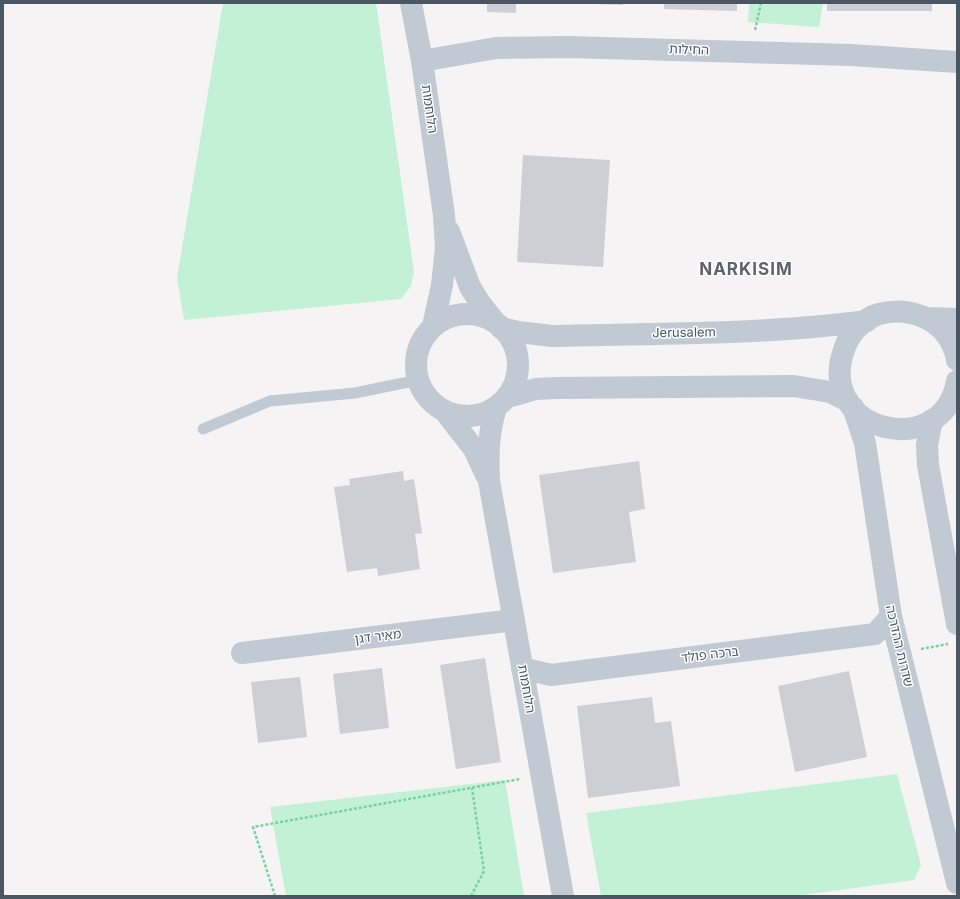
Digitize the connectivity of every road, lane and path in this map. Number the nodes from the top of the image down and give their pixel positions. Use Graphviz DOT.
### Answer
graph roads {
  1 [pos="411,3"];
  2 [pos="761,3"];
  3 [pos="751,52"];
  4 [pos="422,62"];
  5 [pos="957,62"];
  6 [pos="444,215"];
  7 [pos="927,318"];
  8 [pos="957,319"];
  9 [pos="867,321"];
  10 [pos="499,325"];
  11 [pos="433,326"];
  12 [pos="957,360"];
  13 [pos="418,380"];
  14 [pos="956,386"];
  15 [pos="502,402"];
  16 [pos="850,404"];
  17 [pos="446,412"];
  18 [pos="932,420"];
  19 [pos="203,429"];
  20 [pos="488,481"];
  21 [pos="956,615"];
  22 [pos="891,616"];
  23 [pos="514,620"];
  24 [pos="242,653"];
  25 [pos="522,668"];
  26 [pos="542,776"];
  27 [pos="472,788"];
  28 [pos="957,883"];
  29 [pos="275,896"];
  30 [pos="471,896"];
  31 [pos="563,896"];
  1 -- 4 [label="street, הלוחמות"];
  2 -- 3 [label="path"];
  3 -- 4 [label="street, החילות"];
  3 -- 5 [label="street, החילות"];
  4 -- 6 [label="street, הלוחמות"];
  6 -- 10 [label="street, הלוחמות"];
  6 -- 11 [label="street, הלוחמות"];
  7 -- 8 [label="street"];
  7 -- 9 [label="street"];
  7 -- 12 [label="street"];
  9 -- 10 [label="street, Jerusalem"];
  9 -- 16 [label="street, שדרות ההדרכה"];
  10 -- 11 [label="street"];
  10 -- 15 [label="street"];
  11 -- 13 [label="street"];
  13 -- 17 [label="street"];
  13 -- 19 [label="lane"];
  14 -- 18 [label="street"];
  15 -- 16 [label="street"];
  15 -- 17 [label="street"];
  15 -- 20 [label="street, הלוחמות"];
  16 -- 18 [label="street"];
  16 -- 22 [label="street, שדרות ההדרכה"];
  17 -- 20 [label="street, הלוחמות"];
  18 -- 21 [label="street"];
  20 -- 23 [label="street, הלוחמות"];
  22 -- 25 [label="street, ברכה פולד"];
  22 -- 28 [label="street, שדרות ההדרכה"];
  23 -- 24 [label="street, מאיר דגן"];
  23 -- 25 [label="street, הלוחמות"];
  25 -- 26 [label="street, הלוחמות"];
  26 -- 27 [label="path"];
  26 -- 31 [label="street, הלוחמות"];
  27 -- 29 [label="path"];
  27 -- 30 [label="path"];
}
